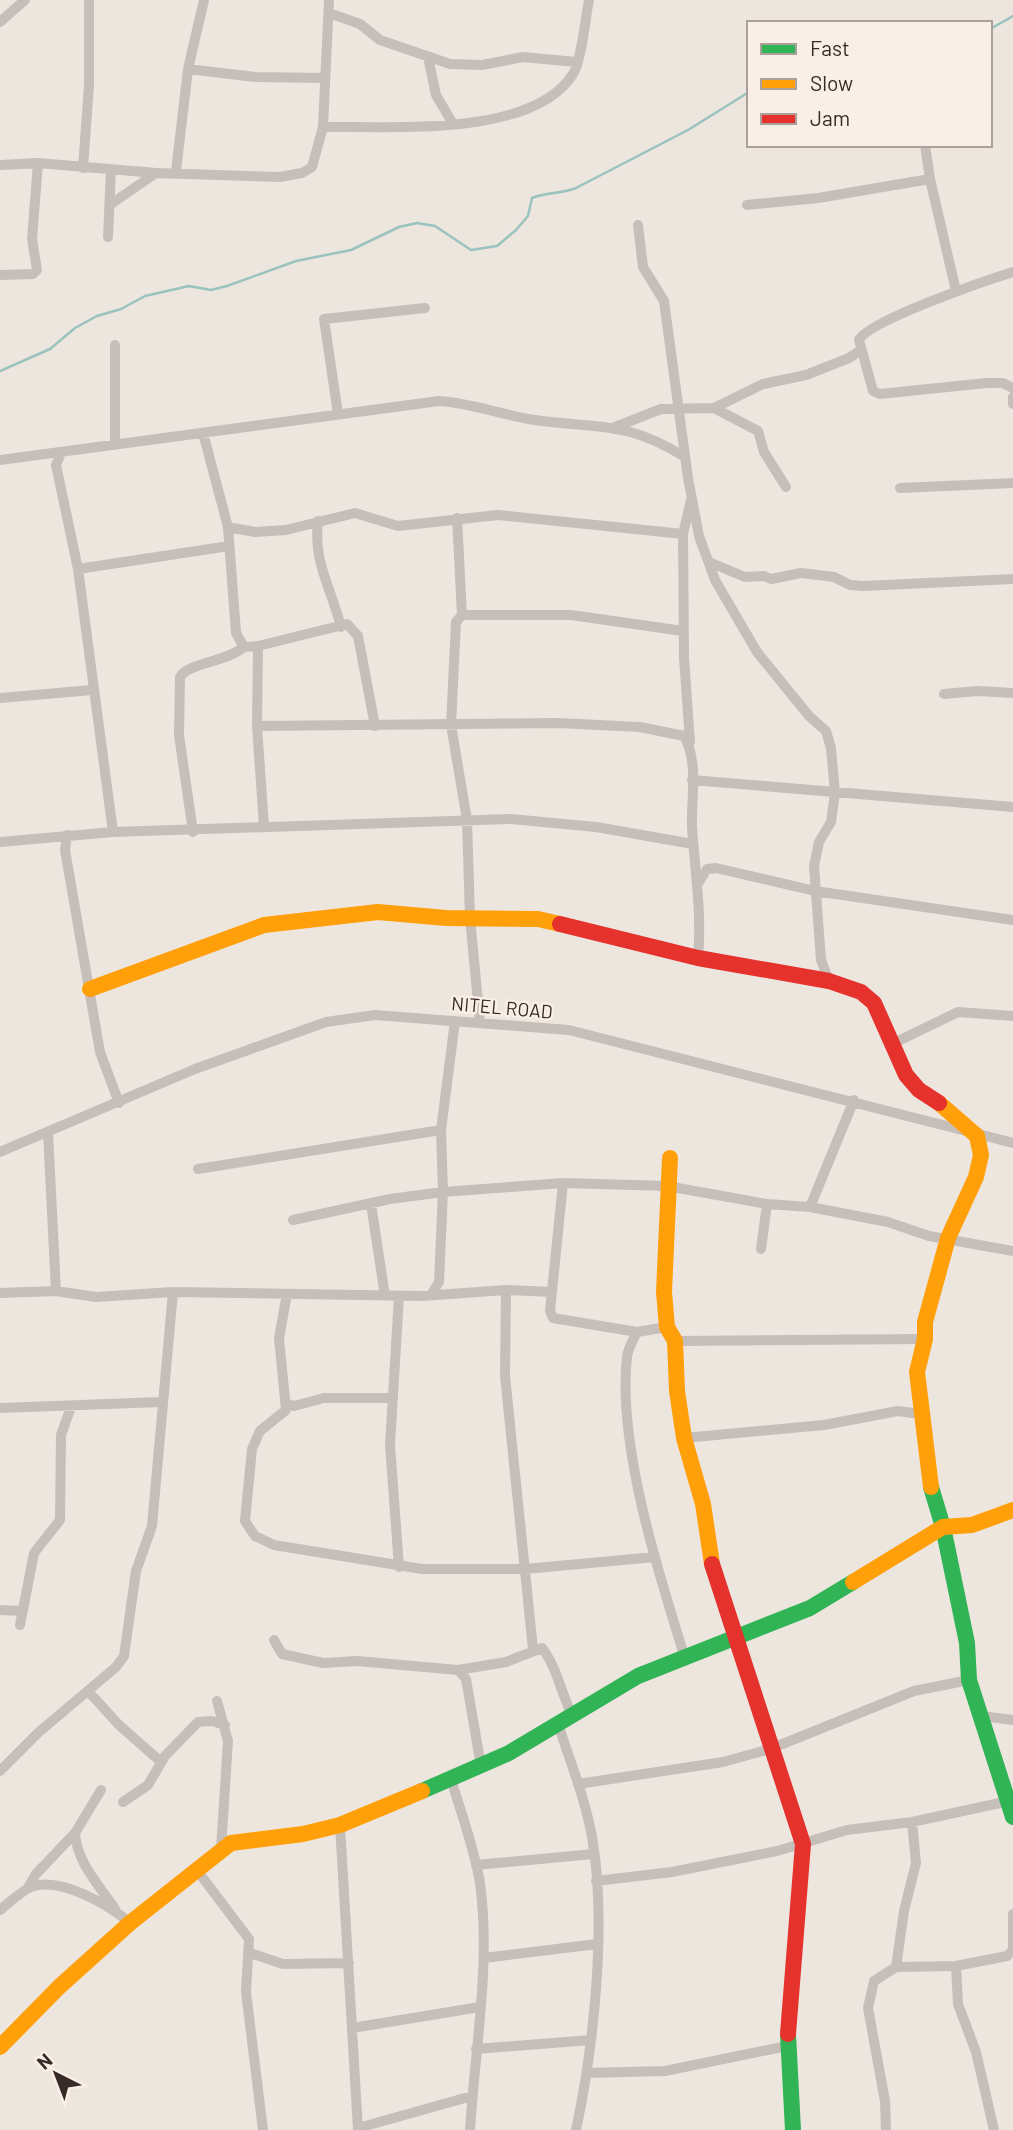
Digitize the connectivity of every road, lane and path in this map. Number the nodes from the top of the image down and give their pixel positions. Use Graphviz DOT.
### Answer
graph roads {
  1 [pos="9,0"];
  2 [pos="25,0"];
  3 [pos="89,0"];
  4 [pos="204,0"];
  5 [pos="329,0"];
  6 [pos="589,0"];
  7 [pos="328,13"];
  8 [pos="2,19"];
  9 [pos="428,57"];
  10 [pos="576,62"];
  11 [pos="188,69"];
  12 [pos="325,78"];
  13 [pos="453,124"];
  14 [pos="323,127"];
  15 [pos="925,147"];
  16 [pos="38,163"];
  17 [pos="0,165"];
  18 [pos="83,168"];
  19 [pos="111,169"];
  20 [pos="176,171"];
  21 [pos="156,173"];
  22 [pos="930,179"];
  23 [pos="111,204"];
  24 [pos="747,205"];
  25 [pos="638,225"];
  26 [pos="108,237"];
  27 [pos="1013,272"];
  28 [pos="0,275"];
  29 [pos="956,291"];
  30 [pos="425,308"];
  31 [pos="116,345"];
  32 [pos="861,350"];
  33 [pos="1013,388"];
  34 [pos="1013,397"];
  35 [pos="1013,404"];
  36 [pos="678,408"];
  37 [pos="714,408"];
  38 [pos="338,414"];
  39 [pos="615,427"];
  40 [pos="203,433"];
  41 [pos="115,444"];
  42 [pos="61,453"];
  43 [pos="685,457"];
  44 [pos="0,460"];
  45 [pos="1013,483"];
  46 [pos="786,487"];
  47 [pos="900,488"];
  48 [pos="692,494"];
  49 [pos="457,518"];
  50 [pos="318,521"];
  51 [pos="228,527"];
  52 [pos="683,534"];
  53 [pos="229,546"];
  54 [pos="709,562"];
  55 [pos="78,569"];
  56 [pos="1013,579"];
  57 [pos="462,615"];
  58 [pos="341,627"];
  59 [pos="683,631"];
  60 [pos="258,646"];
  61 [pos="244,647"];
  62 [pos="92,690"];
  63 [pos="1013,693"];
  64 [pos="944,694"];
  65 [pos="0,698"];
  66 [pos="452,725"];
  67 [pos="257,726"];
  68 [pos="375,726"];
  69 [pos="691,748"];
  70 [pos="692,780"];
  71 [pos="835,793"];
  72 [pos="1013,807"];
  73 [pos="467,820"];
  74 [pos="264,827"];
  75 [pos="113,832"];
  76 [pos="193,832"];
  77 [pos="67,835"];
  78 [pos="53,836"];
  79 [pos="0,842"];
  80 [pos="693,844"];
  81 [pos="65,850"];
  82 [pos="699,882"];
  83 [pos="815,891"];
  84 [pos="470,918"];
  85 [pos="1013,920"];
  86 [pos="698,958"];
  87 [pos="829,981"];
  88 [pos="90,989"];
  89 [pos="1013,1016"];
  90 [pos="456,1021"];
  91 [pos="480,1024"];
  92 [pos="892,1044"];
  93 [pos="854,1100"];
  94 [pos="119,1103"];
  95 [pos="441,1130"];
  96 [pos="48,1133"];
  97 [pos="977,1136"];
  98 [pos="1013,1143"];
  99 [pos="0,1152"];
  100 [pos="670,1158"];
  101 [pos="198,1169"];
  102 [pos="563,1183"];
  103 [pos="667,1186"];
  104 [pos="443,1192"];
  105 [pos="371,1204"];
  106 [pos="767,1204"];
  107 [pos="810,1207"];
  108 [pos="293,1220"];
  109 [pos="948,1238"];
  110 [pos="761,1249"];
  111 [pos="1013,1251"];
  112 [pos="506,1290"];
  113 [pos="56,1291"];
  114 [pos="173,1292"];
  115 [pos="552,1292"];
  116 [pos="0,1293"];
  117 [pos="287,1294"];
  118 [pos="432,1295"];
  119 [pos="385,1296"];
  120 [pos="399,1296"];
  121 [pos="637,1332"];
  122 [pos="671,1334"];
  123 [pos="925,1339"];
  124 [pos="393,1398"];
  125 [pos="161,1402"];
  126 [pos="285,1403"];
  127 [pos="71,1407"];
  128 [pos="0,1408"];
  129 [pos="920,1414"];
  130 [pos="684,1438"];
  131 [pos="1013,1510"];
  132 [pos="943,1527"];
  133 [pos="655,1557"];
  134 [pos="399,1567"];
  135 [pos="525,1569"];
  136 [pos="0,1610"];
  137 [pos="23,1611"];
  138 [pos="20,1625"];
  139 [pos="736,1638"];
  140 [pos="274,1640"];
  141 [pos="533,1649"];
  142 [pos="685,1658"];
  143 [pos="458,1670"];
  144 [pos="969,1680"];
  145 [pos="88,1691"];
  146 [pos="217,1701"];
  147 [pos="982,1716"];
  148 [pos="565,1719"];
  149 [pos="1013,1720"];
  150 [pos="225,1725"];
  151 [pos="769,1749"];
  152 [pos="161,1762"];
  153 [pos="481,1766"];
  154 [pos="0,1771"];
  155 [pos="451,1779"];
  156 [pos="578,1784"];
  157 [pos="101,1790"];
  158 [pos="123,1802"];
  159 [pos="1011,1809"];
  160 [pos="912,1822"];
  161 [pos="340,1825"];
  162 [pos="75,1833"];
  163 [pos="803,1844"];
  164 [pos="221,1849"];
  165 [pos="594,1854"];
  166 [pos="477,1865"];
  167 [pos="196,1869"];
  168 [pos="596,1881"];
  169 [pos="27,1889"];
  170 [pos="0,1910"];
  171 [pos="117,1911"];
  172 [pos="1013,1914"];
  173 [pos="131,1923"];
  174 [pos="597,1944"];
  175 [pos="1013,1952"];
  176 [pos="250,1953"];
  177 [pos="484,1958"];
  178 [pos="349,1963"];
  179 [pos="956,1966"];
  180 [pos="896,1967"];
  181 [pos="480,2007"];
  182 [pos="352,2028"];
  183 [pos="591,2040"];
  184 [pos="787,2046"];
  185 [pos="0,2047"];
  186 [pos="476,2049"];
  187 [pos="587,2073"];
  188 [pos="472,2096"];
  189 [pos="358,2129"];
  190 [pos="263,2130"];
  191 [pos="470,2130"];
  192 [pos="576,2130"];
  193 [pos="793,2130"];
  194 [pos="886,2130"];
  195 [pos="994,2130"];
  1 -- 8 [label="street"];
  2 -- 8 [label="street"];
  3 -- 18 [label="street"];
  4 -- 11 [label="street"];
  5 -- 7 [label="street"];
  6 -- 10 [label="street"];
  7 -- 9 [label="street"];
  7 -- 12 [label="street"];
  9 -- 10 [label="street"];
  9 -- 13 [label="street"];
  10 -- 13 [label="street"];
  11 -- 12 [label="street"];
  11 -- 20 [label="street"];
  12 -- 14 [label="street"];
  13 -- 14 [label="street"];
  14 -- 20 [label="street"];
  15 -- 22 [label="street"];
  16 -- 17 [label="street"];
  16 -- 18 [label="street"];
  16 -- 28 [label="street"];
  18 -- 19 [label="street"];
  19 -- 21 [label="street"];
  19 -- 23 [label="street"];
  20 -- 21 [label="street"];
  21 -- 23 [label="street"];
  22 -- 24 [label="street"];
  22 -- 29 [label="street"];
  23 -- 26 [label="street"];
  25 -- 36 [label="street"];
  27 -- 29 [label="street"];
  29 -- 32 [label="street"];
  30 -- 38 [label="street"];
  31 -- 41 [label="street"];
  32 -- 33 [label="street"];
  32 -- 37 [label="street"];
  34 -- 35 [label="street"];
  36 -- 37 [label="street"];
  36 -- 39 [label="street"];
  36 -- 43 [label="street"];
  37 -- 46 [label="street"];
  38 -- 39 [label="street"];
  38 -- 40 [label="street"];
  39 -- 43 [label="street"];
  40 -- 41 [label="street"];
  40 -- 51 [label="street"];
  41 -- 42 [label="street"];
  42 -- 44 [label="street"];
  42 -- 55 [label="street"];
  43 -- 48 [label="street"];
  45 -- 47 [label="street"];
  48 -- 52 [label="street"];
  48 -- 54 [label="street"];
  49 -- 50 [label="street"];
  49 -- 52 [label="street"];
  49 -- 57 [label="street"];
  50 -- 51 [label="street"];
  50 -- 58 [label="street"];
  51 -- 53 [label="street"];
  52 -- 59 [label="street"];
  53 -- 55 [label="street"];
  53 -- 61 [label="street"];
  54 -- 56 [label="street"];
  54 -- 71 [label="street"];
  55 -- 62 [label="street"];
  57 -- 59 [label="street"];
  57 -- 66 [label="street"];
  58 -- 60 [label="street"];
  58 -- 68 [label="street"];
  59 -- 69 [label="street"];
  60 -- 61 [label="street"];
  60 -- 67 [label="street"];
  61 -- 76 [label="street"];
  62 -- 65 [label="street"];
  62 -- 75 [label="street"];
  63 -- 64 [label="street"];
  66 -- 68 [label="street"];
  66 -- 69 [label="street"];
  66 -- 73 [label="street"];
  67 -- 68 [label="street"];
  67 -- 74 [label="street"];
  69 -- 70 [label="street"];
  70 -- 71 [label="street"];
  70 -- 80 [label="street"];
  71 -- 72 [label="street"];
  71 -- 83 [label="street"];
  73 -- 74 [label="street"];
  73 -- 80 [label="street"];
  73 -- 84 [label="street"];
  74 -- 76 [label="street"];
  75 -- 76 [label="street"];
  75 -- 77 [label="street"];
  77 -- 78 [label="street"];
  77 -- 81 [label="street"];
  78 -- 79 [label="street"];
  78 -- 81 [label="street"];
  80 -- 82 [label="street"];
  81 -- 88 [label="street"];
  82 -- 83 [label="street"];
  82 -- 86 [label="street"];
  83 -- 85 [label="street"];
  83 -- 87 [label="street"];
  84 -- 86 [label="street"];
  84 -- 88 [label="street"];
  84 -- 91 [label="street"];
  86 -- 87 [label="street"];
  87 -- 92 [label="street"];
  88 -- 94 [label="street"];
  89 -- 92 [label="street"];
  90 -- 91 [label="street, NITEL ROAD"];
  90 -- 94 [label="street, NITEL ROAD"];
  90 -- 95 [label="street"];
  91 -- 93 [label="street, NITEL ROAD"];
  92 -- 97 [label="street"];
  93 -- 97 [label="street, NITEL ROAD"];
  93 -- 107 [label="street"];
  94 -- 96 [label="street, NITEL ROAD"];
  95 -- 101 [label="street"];
  95 -- 104 [label="street"];
  96 -- 99 [label="street, NITEL ROAD"];
  96 -- 113 [label="street"];
  97 -- 98 [label="street, NITEL ROAD"];
  97 -- 109 [label="street"];
  100 -- 103 [label="street"];
  102 -- 103 [label="street"];
  102 -- 104 [label="street"];
  102 -- 115 [label="street"];
  103 -- 106 [label="street"];
  103 -- 122 [label="street"];
  104 -- 105 [label="street"];
  104 -- 118 [label="street"];
  105 -- 108 [label="street"];
  105 -- 119 [label="street"];
  106 -- 107 [label="street"];
  106 -- 110 [label="street"];
  107 -- 109 [label="street"];
  109 -- 111 [label="street"];
  109 -- 123 [label="street"];
  112 -- 115 [label="street"];
  112 -- 118 [label="street"];
  112 -- 135 [label="street"];
  113 -- 114 [label="street"];
  113 -- 116 [label="street"];
  114 -- 117 [label="street"];
  114 -- 125 [label="street"];
  115 -- 121 [label="street"];
  117 -- 119 [label="street"];
  117 -- 126 [label="street"];
  118 -- 120 [label="street"];
  119 -- 120 [label="street"];
  120 -- 124 [label="street"];
  121 -- 122 [label="street"];
  121 -- 133 [label="street"];
  122 -- 123 [label="street"];
  122 -- 130 [label="street"];
  123 -- 129 [label="street"];
  124 -- 126 [label="street"];
  124 -- 134 [label="street"];
  125 -- 127 [label="street"];
  125 -- 145 [label="street"];
  126 -- 134 [label="street"];
  127 -- 128 [label="street"];
  127 -- 137 [label="street"];
  129 -- 130 [label="street"];
  129 -- 132 [label="street"];
  130 -- 139 [label="street"];
  131 -- 132 [label="street"];
  132 -- 139 [label="street"];
  132 -- 144 [label="street"];
  133 -- 135 [label="street"];
  133 -- 142 [label="street"];
  134 -- 135 [label="street"];
  135 -- 141 [label="street"];
  136 -- 137 [label="street"];
  137 -- 138 [label="street"];
  139 -- 142 [label="street"];
  139 -- 151 [label="street"];
  140 -- 143 [label="street"];
  141 -- 143 [label="street"];
  141 -- 148 [label="street"];
  142 -- 148 [label="street"];
  143 -- 153 [label="street"];
  144 -- 147 [label="street"];
  144 -- 151 [label="street"];
  145 -- 152 [label="street"];
  145 -- 154 [label="street"];
  146 -- 150 [label="street"];
  147 -- 149 [label="street"];
  147 -- 159 [label="street"];
  148 -- 153 [label="street"];
  148 -- 156 [label="street"];
  150 -- 152 [label="street"];
  150 -- 164 [label="street"];
  151 -- 156 [label="street"];
  151 -- 163 [label="street"];
  152 -- 158 [label="street"];
  153 -- 155 [label="street"];
  155 -- 161 [label="street"];
  155 -- 166 [label="street"];
  156 -- 165 [label="street"];
  157 -- 162 [label="street"];
  159 -- 160 [label="street"];
  160 -- 163 [label="street"];
  160 -- 180 [label="street"];
  161 -- 164 [label="street"];
  161 -- 178 [label="street"];
  162 -- 169 [label="street"];
  162 -- 171 [label="street"];
  163 -- 168 [label="street"];
  163 -- 184 [label="street"];
  164 -- 167 [label="street"];
  165 -- 166 [label="street"];
  165 -- 168 [label="street"];
  166 -- 177 [label="street"];
  167 -- 173 [label="street"];
  167 -- 176 [label="street"];
  168 -- 174 [label="street"];
  169 -- 170 [label="street"];
  169 -- 171 [label="street"];
  171 -- 173 [label="street"];
  172 -- 175 [label="street"];
  173 -- 185 [label="street"];
  174 -- 177 [label="street"];
  174 -- 183 [label="street"];
  175 -- 179 [label="street"];
  176 -- 178 [label="street"];
  176 -- 190 [label="street"];
  177 -- 181 [label="street"];
  178 -- 182 [label="street"];
  179 -- 180 [label="street"];
  179 -- 195 [label="street"];
  180 -- 194 [label="street"];
  181 -- 182 [label="street"];
  181 -- 186 [label="street"];
  182 -- 189 [label="street"];
  183 -- 186 [label="street"];
  183 -- 187 [label="street"];
  184 -- 187 [label="street"];
  184 -- 193 [label="street"];
  186 -- 188 [label="street"];
  187 -- 192 [label="street"];
  188 -- 189 [label="street"];
  188 -- 191 [label="street"];
}
